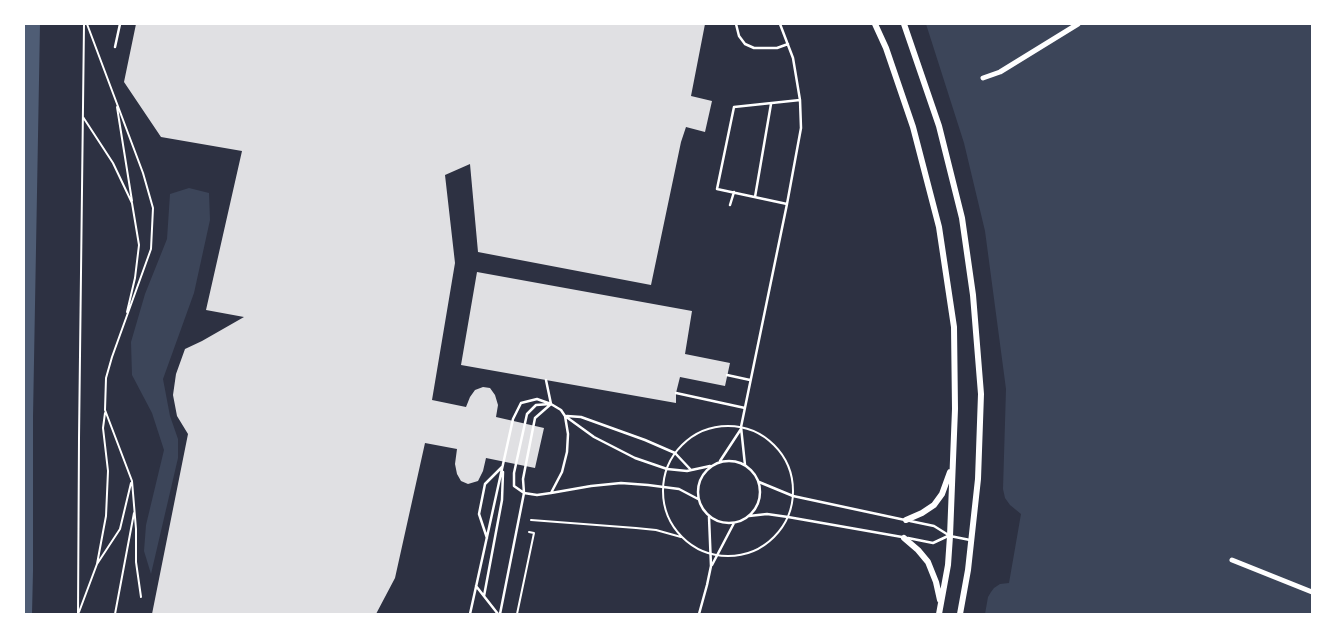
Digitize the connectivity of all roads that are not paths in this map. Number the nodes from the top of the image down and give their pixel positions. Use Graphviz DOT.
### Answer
graph roads {
  1 [pos="120,24"];
  2 [pos="736,24"];
  3 [pos="780,24"];
  4 [pos="874,24"];
  5 [pos="904,24"];
  6 [pos="1078,24"];
  7 [pos="788,44"];
  8 [pos="115,47"];
  9 [pos="983,78"];
  10 [pos="800,100"];
  11 [pos="770,104"];
  12 [pos="734,192"];
  13 [pos="755,197"];
  14 [pos="730,204"];
  15 [pos="787,204"];
  16 [pos="727,375"];
  17 [pos="546,380"];
  18 [pos="750,380"];
  19 [pos="676,393"];
  20 [pos="551,404"];
  21 [pos="745,408"];
  22 [pos="565,416"];
  23 [pos="741,427"];
  24 [pos="720,462"];
  25 [pos="745,464"];
  26 [pos="503,466"];
  27 [pos="711,466"];
  28 [pos="953,466"];
  29 [pos="691,470"];
  30 [pos="759,482"];
  31 [pos="524,493"];
  32 [pos="551,493"];
  33 [pos="698,499"];
  34 [pos="709,516"];
  35 [pos="749,516"];
  36 [pos="906,520"];
  37 [pos="734,523"];
  38 [pos="950,536"];
  39 [pos="487,538"];
  40 [pos="904,538"];
  41 [pos="972,541"];
  42 [pos="1232,560"];
  43 [pos="711,566"];
  44 [pos="476,586"];
  45 [pos="1312,592"];
  46 [pos="484,596"];
  47 [pos="941,603"];
  48 [pos="470,614"];
  49 [pos="499,614"];
  50 [pos="699,614"];
  51 [pos="939,614"];
  52 [pos="960,614"];
  1 -- 8 [label="lane"];
  2 -- 7 [label="lane"];
  3 -- 7 [label="lane"];
  4 -- 28 [label="street"];
  5 -- 41 [label="street"];
  6 -- 9 [label="street"];
  7 -- 10 [label="lane"];
  10 -- 11 [label="lane"];
  10 -- 15 [label="lane"];
  11 -- 12 [label="lane"];
  11 -- 13 [label="lane"];
  12 -- 13 [label="lane"];
  12 -- 14 [label="lane"];
  13 -- 15 [label="lane"];
  15 -- 18 [label="lane"];
  16 -- 18 [label="lane"];
  17 -- 20 [label="lane"];
  18 -- 21 [label="lane"];
  19 -- 21 [label="lane"];
  20 -- 22 [label="lane"];
  20 -- 26 [label="lane"];
  20 -- 31 [label="lane"];
  20 -- 31 [label="lane"];
  21 -- 23 [label="lane"];
  22 -- 29 [label="lane"];
  22 -- 29 [label="lane"];
  22 -- 32 [label="lane"];
  23 -- 24 [label="lane"];
  23 -- 25 [label="lane"];
  24 -- 25 [label="lane"];
  24 -- 27 [label="lane"];
  25 -- 30 [label="lane"];
  26 -- 39 [label="lane"];
  26 -- 39 [label="lane"];
  26 -- 46 [label="lane"];
  27 -- 29 [label="lane"];
  27 -- 33 [label="lane"];
  28 -- 36 [label="street"];
  28 -- 38 [label="street"];
  30 -- 35 [label="lane"];
  30 -- 36 [label="lane"];
  31 -- 32 [label="lane"];
  31 -- 49 [label="lane"];
  32 -- 33 [label="lane"];
  33 -- 34 [label="lane"];
  34 -- 37 [label="lane"];
  34 -- 43 [label="lane"];
  35 -- 37 [label="lane"];
  35 -- 40 [label="lane"];
  36 -- 38 [label="lane"];
  37 -- 43 [label="lane"];
  38 -- 40 [label="lane"];
  38 -- 41 [label="lane"];
  38 -- 47 [label="street"];
  39 -- 44 [label="lane"];
  40 -- 47 [label="street"];
  41 -- 52 [label="street"];
  42 -- 45 [label="street"];
  43 -- 50 [label="lane"];
  44 -- 46 [label="lane"];
  44 -- 48 [label="lane"];
  46 -- 49 [label="lane"];
  47 -- 51 [label="street"];
}
